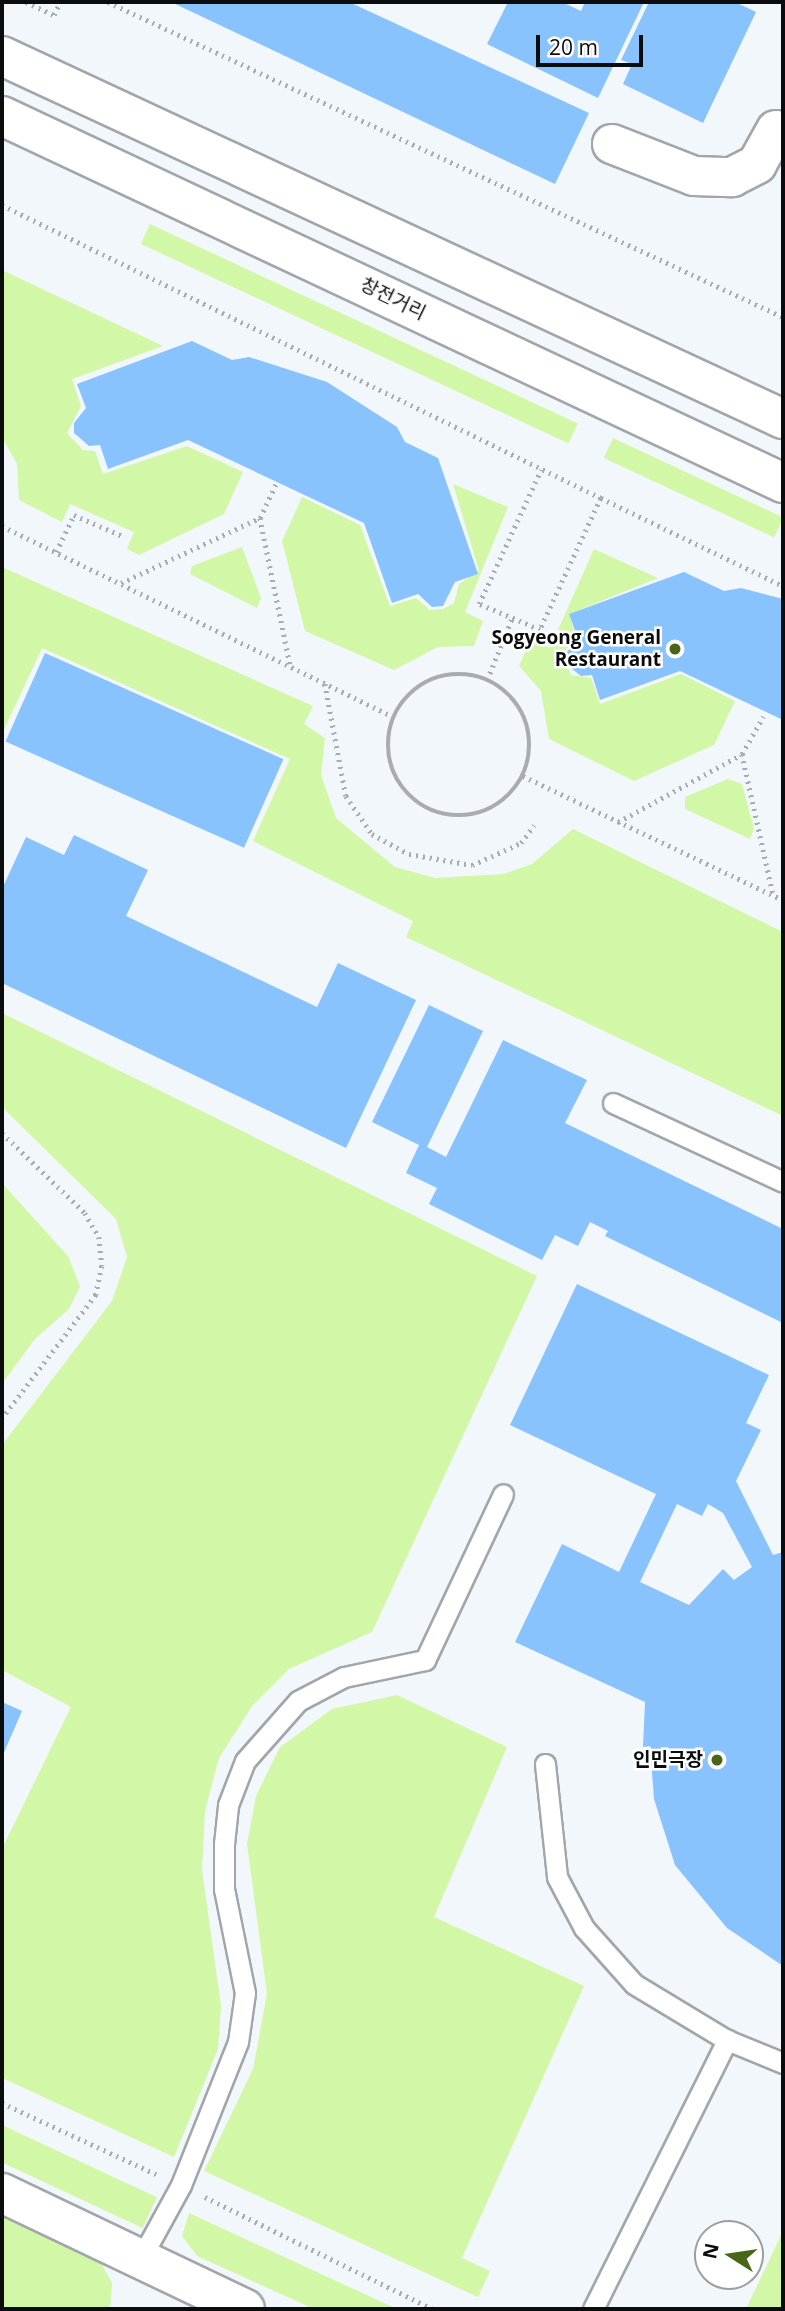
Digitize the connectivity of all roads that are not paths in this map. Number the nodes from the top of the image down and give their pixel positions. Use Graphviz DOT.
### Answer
graph roads {
  1 [pos="2,57"];
  2 [pos="2,116"];
  3 [pos="781,125"];
  4 [pos="612,144"];
  5 [pos="783,419"];
  6 [pos="783,483"];
  7 [pos="613,1103"];
  8 [pos="783,1182"];
  9 [pos="503,1494"];
  10 [pos="545,1764"];
  11 [pos="727,2040"];
  12 [pos="783,2063"];
  13 [pos="2,2193"];
  14 [pos="141,2258"];
  15 [pos="228,2306"];
  16 [pos="593,2309"];
  1 -- 5 [label="main road"];
  2 -- 6 [label="main road, 창전거리"];
  3 -- 4 [label="main road"];
  7 -- 8 [label="lane"];
  9 -- 14 [label="lane"];
  10 -- 11 [label="lane"];
  11 -- 12 [label="lane"];
  11 -- 16 [label="lane"];
  13 -- 14 [label="main road"];
  14 -- 15 [label="main road"];
}
